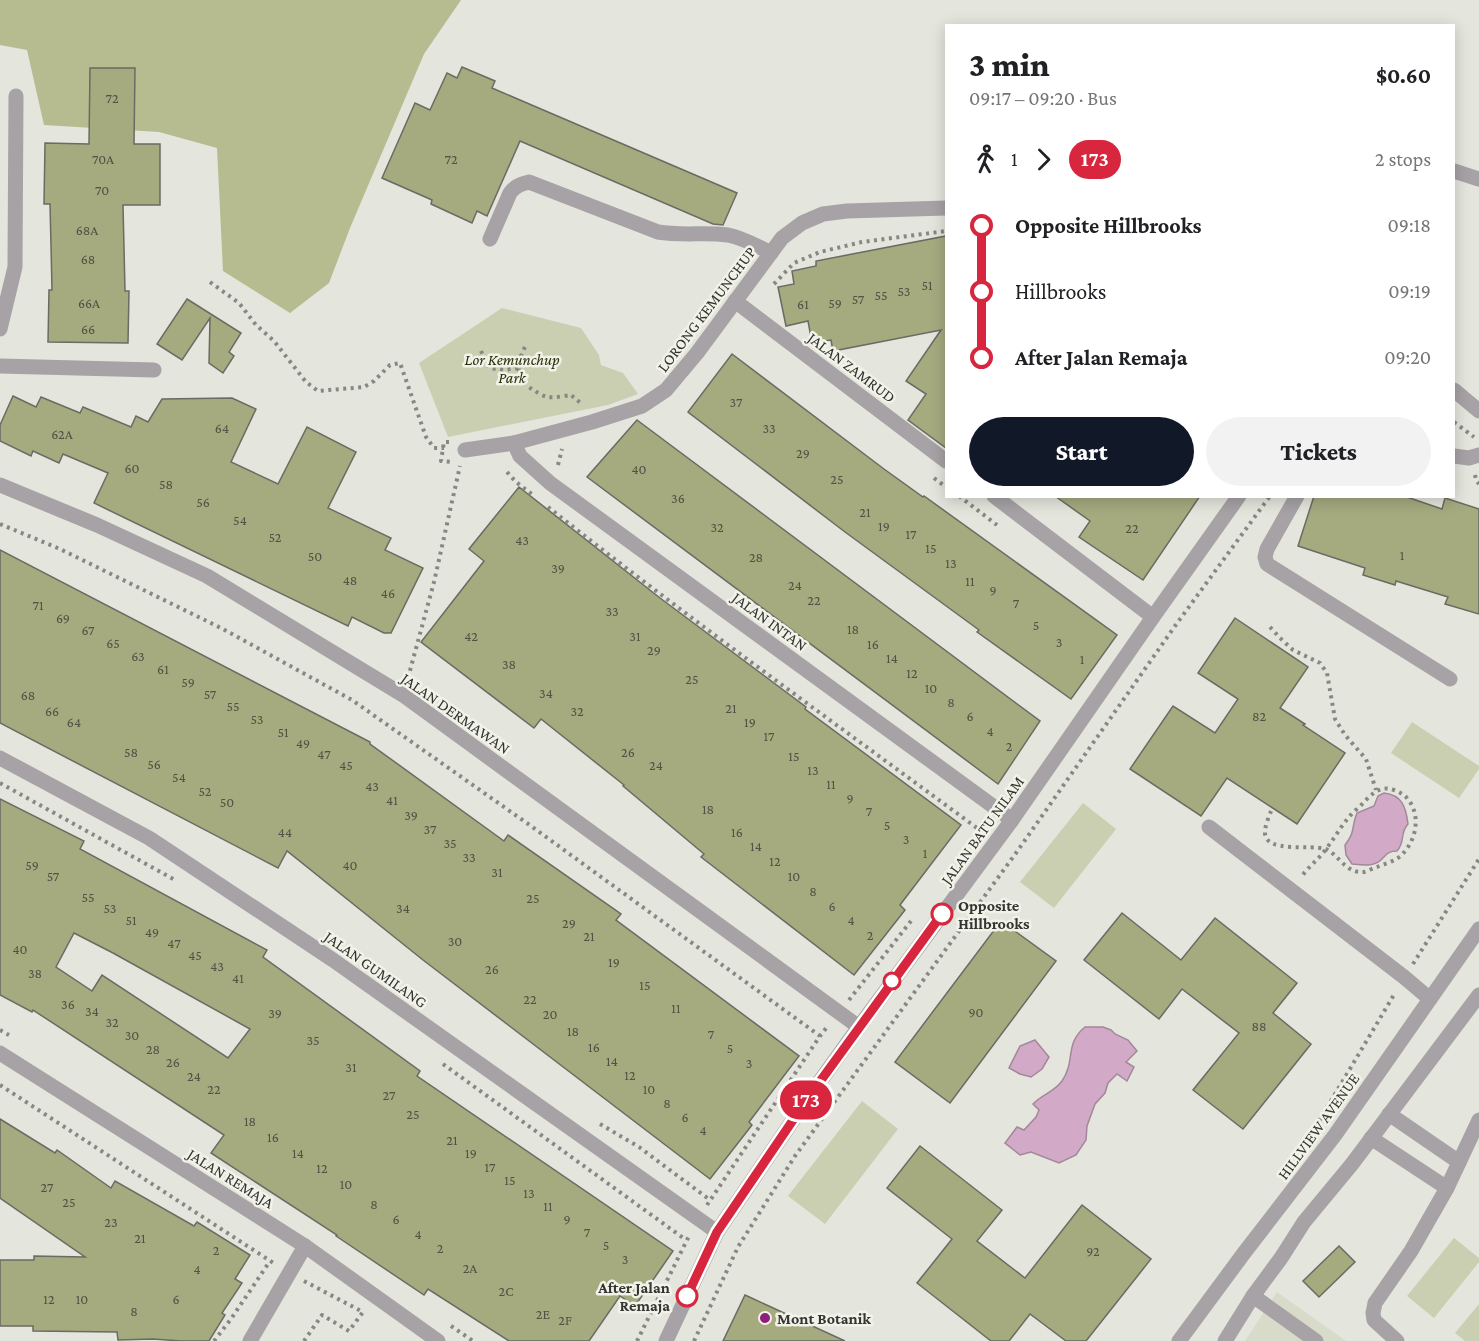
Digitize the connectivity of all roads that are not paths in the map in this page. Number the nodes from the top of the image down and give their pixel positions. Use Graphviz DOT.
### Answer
graph roads {
  1 [pos="16,96"];
  2 [pos="1455,171"];
  3 [pos="1479,179"];
  4 [pos="945,208"];
  5 [pos="490,239"];
  6 [pos="771,253"];
  7 [pos="735,301"];
  8 [pos="0,329"];
  9 [pos="0,366"];
  10 [pos="154,370"];
  11 [pos="1455,391"];
  12 [pos="1479,411"];
  13 [pos="514,443"];
  14 [pos="465,450"];
  15 [pos="1479,455"];
  16 [pos="1455,456"];
  17 [pos="945,460"];
  18 [pos="0,485"];
  19 [pos="997,498"];
  20 [pos="1238,498"];
  21 [pos="1295,498"];
  22 [pos="1153,617"];
  23 [pos="1450,678"];
  24 [pos="0,758"];
  25 [pos="1012,820"];
  26 [pos="1209,827"];
  27 [pos="1479,928"];
  28 [pos="1479,995"];
  29 [pos="1430,999"];
  30 [pos="859,1027"];
  31 [pos="0,1053"];
  32 [pos="1389,1114"];
  33 [pos="1479,1120"];
  34 [pos="1371,1138"];
  35 [pos="1459,1162"];
  36 [pos="1447,1188"];
  37 [pos="717,1232"];
  38 [pos="305,1246"];
  39 [pos="1254,1296"];
  40 [pos="1313,1340"];
  41 [pos="250,1341"];
  42 [pos="438,1341"];
  43 [pos="666,1341"];
  44 [pos="1179,1341"];
  45 [pos="1225,1341"];
  46 [pos="1397,1341"];
  1 -- 8 [label="street"];
  2 -- 3 [label="street"];
  4 -- 6 [label="street, LORONG KEMUNCHUP"];
  5 -- 6 [label="street"];
  6 -- 7 [label="street, LORONG KEMUNCHUP"];
  7 -- 13 [label="street, LORONG KEMUNCHUP"];
  7 -- 17 [label="street, JALAN ZAMRUD"];
  9 -- 10 [label="street"];
  11 -- 12 [label="street"];
  13 -- 14 [label="street, LORONG KEMUNCHUP"];
  13 -- 25 [label="street, JALAN INTAN"];
  15 -- 16 [label="street"];
  18 -- 30 [label="street, JALAN DERMAWAN"];
  19 -- 22 [label="street"];
  20 -- 22 [label="street, JALAN BATU NILAM"];
  21 -- 23 [label="street"];
  22 -- 25 [label="street, JALAN BATU NILAM"];
  24 -- 37 [label="street, JALAN GUMILANG"];
  25 -- 30 [label="street, JALAN BATU NILAM"];
  26 -- 29 [label="street"];
  27 -- 29 [label="street, HILLVIEW AVENUE"];
  28 -- 32 [label="street"];
  29 -- 44 [label="street, HILLVIEW AVENUE"];
  30 -- 37 [label="street, JALAN BATU NILAM"];
  31 -- 38 [label="street, JALAN REMAJA"];
  32 -- 34 [label="street"];
  32 -- 35 [label="street"];
  33 -- 35 [label="street"];
  34 -- 36 [label="street"];
  34 -- 39 [label="street"];
  35 -- 36 [label="street"];
  36 -- 46 [label="street"];
  37 -- 43 [label="street, JALAN BATU NILAM"];
  38 -- 41 [label="street"];
  38 -- 42 [label="street, JALAN REMAJA"];
  39 -- 40 [label="street"];
  39 -- 45 [label="street"];
}
